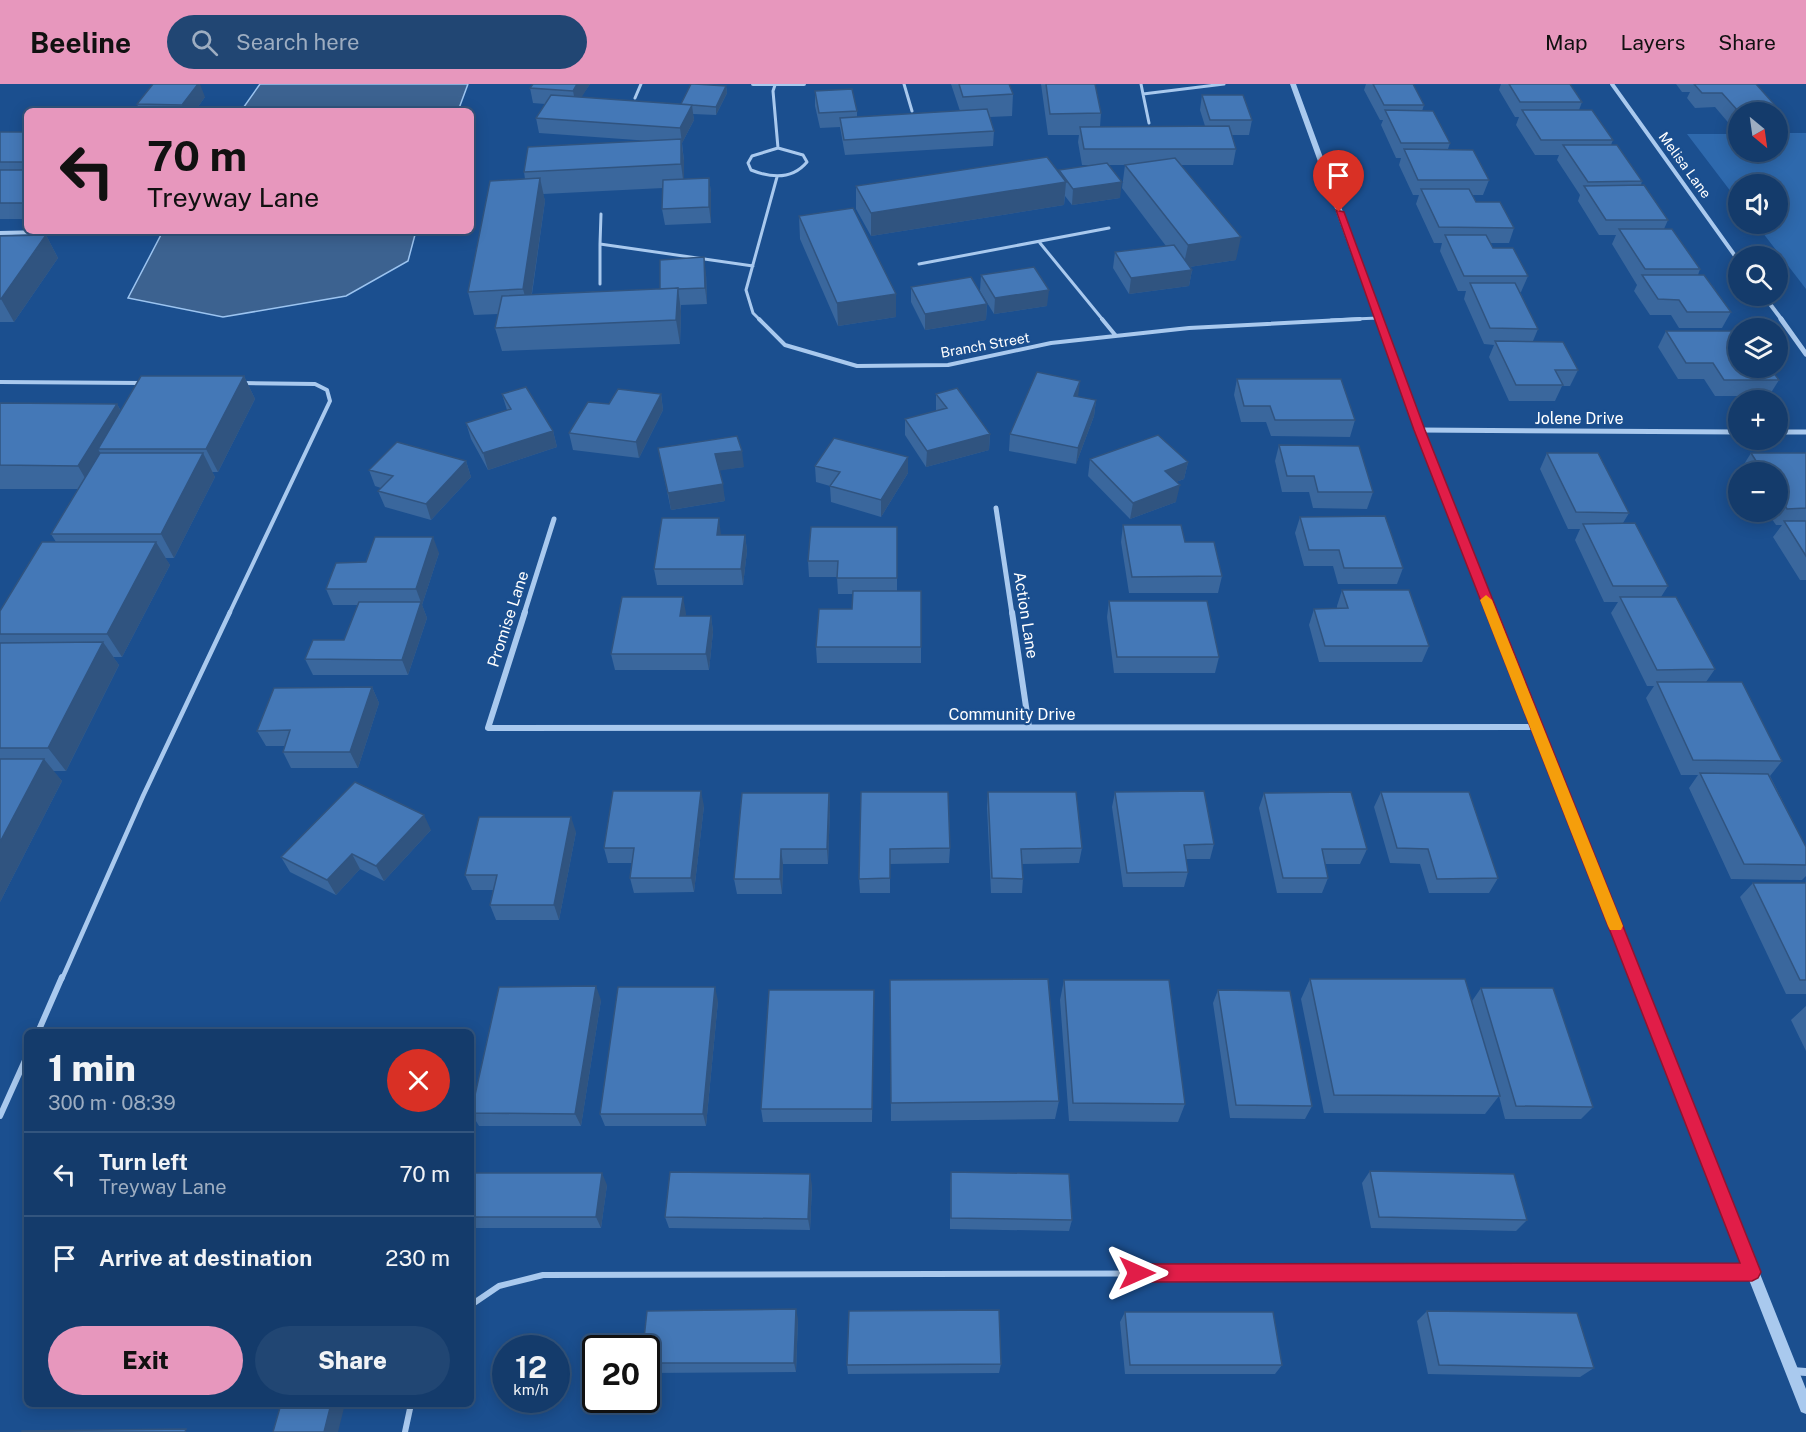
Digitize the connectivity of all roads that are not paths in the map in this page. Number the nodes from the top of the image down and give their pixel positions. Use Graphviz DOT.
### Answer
graph roads {
  1 [pos="641,84"];
  2 [pos="753,84"];
  3 [pos="804,84"];
  4 [pos="903,84"];
  5 [pos="1141,84"];
  6 [pos="1224,84"];
  7 [pos="1293,84"];
  8 [pos="1612,84"];
  9 [pos="775,85"];
  10 [pos="1143,94"];
  11 [pos="635,98"];
  12 [pos="912,111"];
  13 [pos="1149,123"];
  14 [pos="778,148"];
  15 [pos="777,177"];
  16 [pos="601,214"];
  17 [pos="1109,228"];
  18 [pos="24,232"];
  19 [pos="0,233"];
  20 [pos="1040,243"];
  21 [pos="600,244"];
  22 [pos="1728,246"];
  23 [pos="919,264"];
  24 [pos="753,266"];
  25 [pos="600,284"];
  26 [pos="1771,306"];
  27 [pos="1378,318"];
  28 [pos="1116,336"];
  29 [pos="1806,354"];
  30 [pos="0,382"];
  31 [pos="152,383"];
  32 [pos="234,383"];
  33 [pos="1419,430"];
  34 [pos="1728,432"];
  35 [pos="1788,432"];
  36 [pos="1806,432"];
  37 [pos="996,508"];
  38 [pos="554,519"];
  39 [pos="1029,727"];
  40 [pos="1537,727"];
  41 [pos="488,728"];
  42 [pos="39,1029"];
  43 [pos="24,1063"];
  44 [pos="0,1116"];
  45 [pos="1752,1272"];
  46 [pos="474,1303"];
  47 [pos="1792,1371"];
  48 [pos="1806,1372"];
  49 [pos="410,1407"];
  50 [pos="1806,1407"];
  51 [pos="405,1432"];
  1 -- 11 [label="lane"];
  2 -- 9 [label="street"];
  3 -- 9 [label="street"];
  4 -- 12 [label="lane"];
  5 -- 10 [label="lane"];
  6 -- 10 [label="lane"];
  7 -- 27 [label="street"];
  8 -- 22 [label="street, Melisa Lane"];
  9 -- 14 [label="lane"];
  10 -- 13 [label="lane"];
  14 -- 15 [label="lane"];
  14 -- 15 [label="lane"];
  15 -- 24 [label="lane, Branch Street"];
  16 -- 21 [label="lane"];
  17 -- 20 [label="lane"];
  18 -- 19 [label="street"];
  20 -- 23 [label="lane"];
  20 -- 28 [label="lane"];
  21 -- 24 [label="lane"];
  21 -- 25 [label="lane"];
  24 -- 28 [label="lane, Branch Street"];
  26 -- 29 [label="street"];
  27 -- 28 [label="lane, Branch Street"];
  27 -- 33 [label="street"];
  30 -- 31 [label="lane"];
  32 -- 42 [label="lane"];
  33 -- 34 [label="street, Jolene Drive"];
  33 -- 40 [label="street"];
  35 -- 36 [label="street"];
  37 -- 39 [label="street, Action Lane"];
  38 -- 41 [label="street, Promise Lane"];
  39 -- 40 [label="street, Community Drive"];
  39 -- 41 [label="street, Community Drive"];
  40 -- 45 [label="street"];
  43 -- 44 [label="lane"];
  45 -- 46 [label="lane"];
  45 -- 47 [label="street"];
  47 -- 48 [label="street"];
  47 -- 50 [label="street"];
  49 -- 51 [label="lane"];
}
